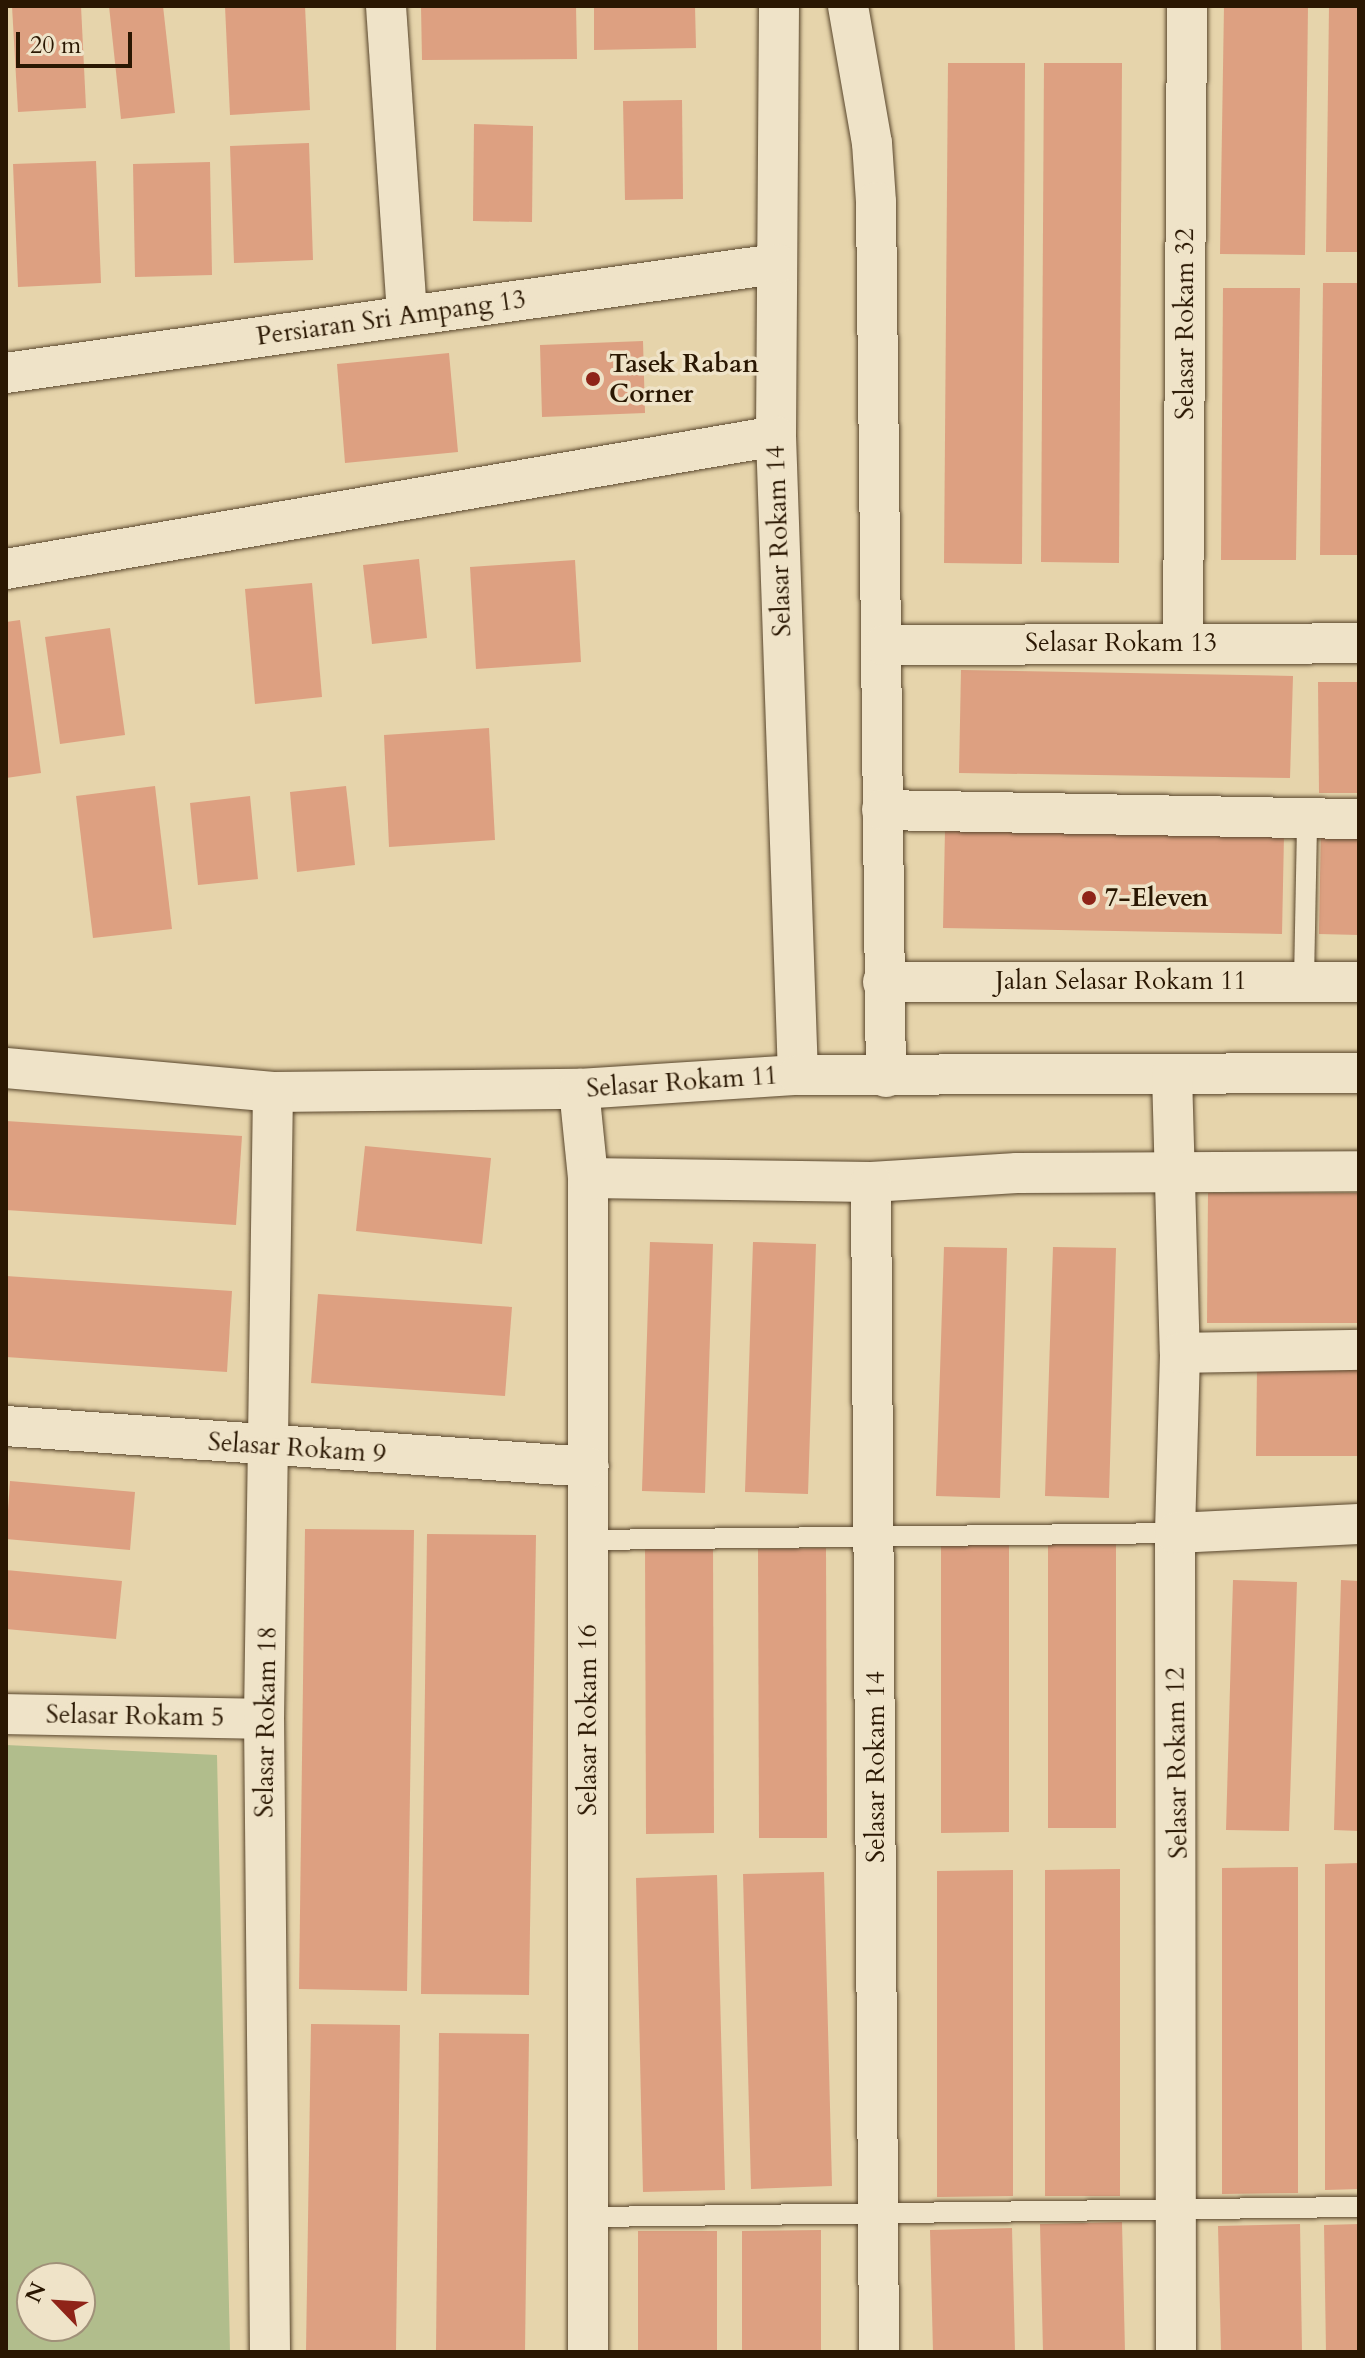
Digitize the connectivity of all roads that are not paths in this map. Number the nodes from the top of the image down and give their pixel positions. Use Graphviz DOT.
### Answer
graph roads {
  1 [pos="386,6"];
  2 [pos="779,6"];
  3 [pos="848,6"];
  4 [pos="1187,6"];
  5 [pos="776,264"];
  6 [pos="407,315"];
  7 [pos="6,373"];
  8 [pos="776,436"];
  9 [pos="6,569"];
  10 [pos="1183,643"];
  11 [pos="1359,643"];
  12 [pos="884,645"];
  13 [pos="882,810"];
  14 [pos="1359,819"];
  15 [pos="1307,820"];
  16 [pos="1304,981"];
  17 [pos="883,982"];
  18 [pos="1359,982"];
  19 [pos="6,1068"];
  20 [pos="1359,1073"];
  21 [pos="1172,1074"];
  22 [pos="798,1075"];
  23 [pos="886,1077"];
  24 [pos="579,1089"];
  25 [pos="273,1092"];
  26 [pos="1359,1171"];
  27 [pos="1174,1175"];
  28 [pos="588,1178"];
  29 [pos="871,1182"];
  30 [pos="1359,1350"];
  31 [pos="1180,1353"];
  32 [pos="6,1426"];
  33 [pos="272,1447"];
  34 [pos="589,1467"];
  35 [pos="1359,1524"];
  36 [pos="1175,1533"];
  37 [pos="875,1535"];
  38 [pos="589,1540"];
  39 [pos="6,1714"];
  40 [pos="264,1719"];
  41 [pos="1179,2207"];
  42 [pos="1359,2207"];
  43 [pos="879,2210"];
  44 [pos="591,2217"];
  45 [pos="270,2352"];
  46 [pos="588,2352"];
  47 [pos="879,2352"];
  48 [pos="1176,2352"];
  1 -- 6 [label="street"];
  2 -- 5 [label="street, Selasar Rokam 14"];
  3 -- 12 [label="street"];
  4 -- 10 [label="street, Selasar Rokam 32"];
  5 -- 6 [label="street, Persiaran Sri Ampang 13"];
  5 -- 8 [label="street, Selasar Rokam 14"];
  6 -- 7 [label="street, Persiaran Sri Ampang 13"];
  8 -- 9 [label="street"];
  8 -- 22 [label="street, Selasar Rokam 14"];
  10 -- 11 [label="street, Selasar Rokam 13"];
  10 -- 12 [label="street, Selasar Rokam 13"];
  12 -- 13 [label="street"];
  13 -- 15 [label="street"];
  13 -- 17 [label="street"];
  14 -- 15 [label="street"];
  15 -- 16 [label="lane"];
  16 -- 17 [label="street, Jalan Selasar Rokam 11"];
  16 -- 18 [label="street, Jalan Selasar Rokam 11"];
  17 -- 23 [label="street"];
  19 -- 25 [label="street, Selasar Rokam 11"];
  20 -- 21 [label="street, Selasar Rokam 11"];
  21 -- 23 [label="street, Selasar Rokam 11"];
  21 -- 27 [label="street, Selasar Rokam 12"];
  22 -- 23 [label="street, Selasar Rokam 11"];
  22 -- 24 [label="street, Selasar Rokam 11"];
  24 -- 25 [label="street, Selasar Rokam 11"];
  24 -- 28 [label="street, Selasar Rokam 16"];
  25 -- 33 [label="street, Selasar Rokam 18"];
  26 -- 27 [label="street"];
  27 -- 29 [label="street"];
  27 -- 31 [label="street, Selasar Rokam 12"];
  28 -- 29 [label="street"];
  28 -- 34 [label="street, Selasar Rokam 16"];
  29 -- 37 [label="street, Selasar Rokam 14"];
  30 -- 31 [label="street"];
  31 -- 36 [label="street, Selasar Rokam 12"];
  32 -- 33 [label="street, Selasar Rokam 9"];
  33 -- 34 [label="street, Selasar Rokam 9"];
  33 -- 40 [label="street, Selasar Rokam 18"];
  34 -- 38 [label="street, Selasar Rokam 16"];
  35 -- 36 [label="street"];
  36 -- 37 [label="lane"];
  36 -- 41 [label="street, Selasar Rokam 12"];
  37 -- 38 [label="lane"];
  37 -- 43 [label="street, Selasar Rokam 14"];
  38 -- 44 [label="street, Selasar Rokam 16"];
  39 -- 40 [label="street, Selasar Rokam 5"];
  40 -- 45 [label="street, Selasar Rokam 18"];
  41 -- 42 [label="lane"];
  41 -- 43 [label="lane"];
  41 -- 48 [label="street, Selasar Rokam 12"];
  43 -- 44 [label="lane"];
  43 -- 47 [label="street, Selasar Rokam 14"];
  44 -- 46 [label="street, Selasar Rokam 16"];
}
